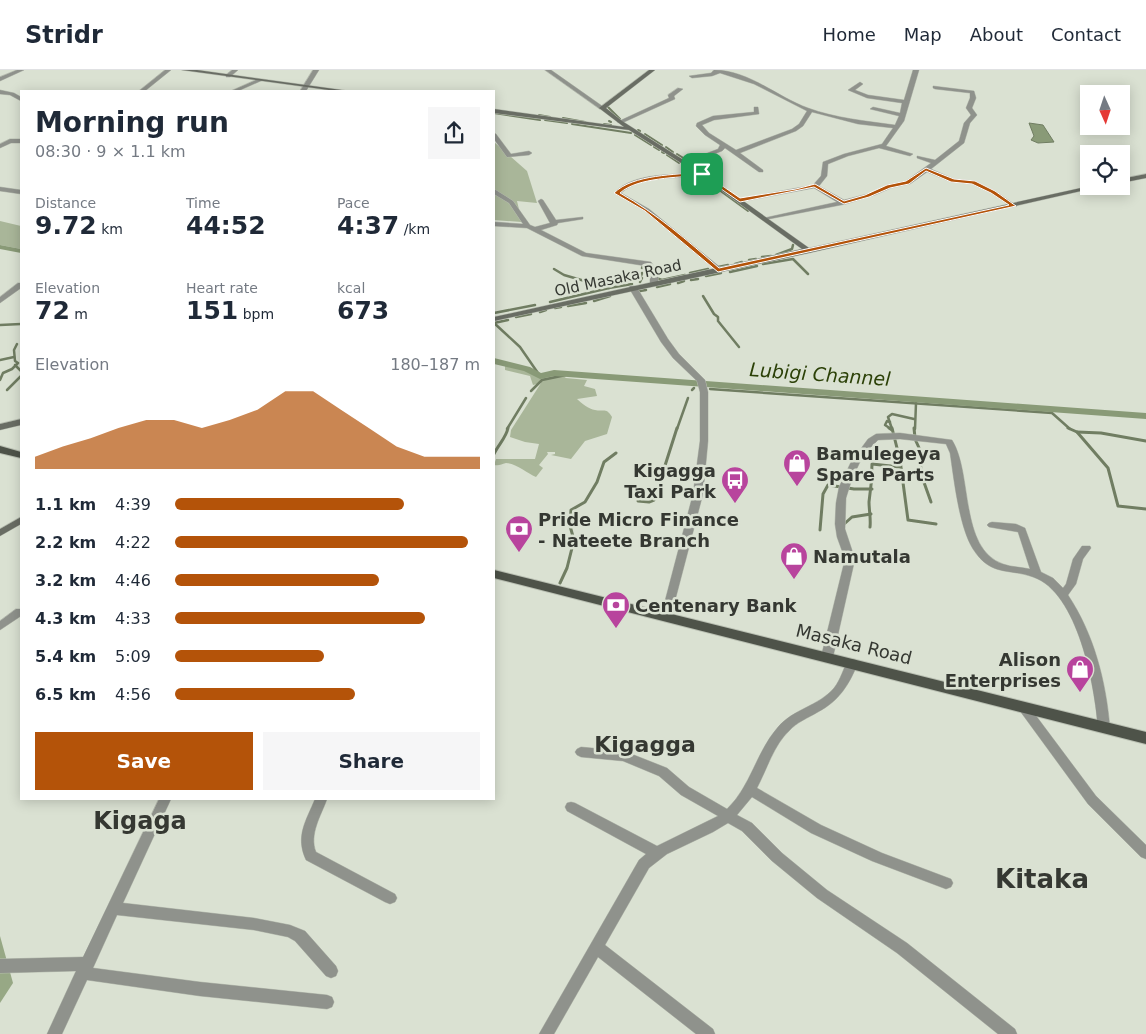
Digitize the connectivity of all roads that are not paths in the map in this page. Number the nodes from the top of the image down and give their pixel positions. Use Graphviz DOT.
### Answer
graph roads {
  1 [pos="22,70"];
  2 [pos="168,70"];
  3 [pos="185,70"];
  4 [pos="236,70"];
  5 [pos="316,70"];
  6 [pos="548,70"];
  7 [pos="652,70"];
  8 [pos="718,70"];
  9 [pos="916,70"];
  10 [pos="228,76"];
  11 [pos="692,76"];
  12 [pos="2,77"];
  13 [pos="260,80"];
  14 [pos="860,84"];
  15 [pos="934,87"];
  16 [pos="304,89"];
  17 [pos="143,90"];
  18 [pos="236,90"];
  19 [pos="325,90"];
  20 [pos="680,90"];
  21 [pos="0,92"];
  22 [pos="20,98"];
  23 [pos="906,102"];
  24 [pos="602,108"];
  25 [pos="756,108"];
  26 [pos="873,109"];
  27 [pos="811,110"];
  28 [pos="495,111"];
  29 [pos="708,111"];
  30 [pos="902,114"];
  31 [pos="730,116"];
  32 [pos="620,122"];
  33 [pos="896,127"];
  34 [pos="631,129"];
  35 [pos="495,137"];
  36 [pos="20,141"];
  37 [pos="724,144"];
  38 [pos="0,146"];
  39 [pos="881,147"];
  40 [pos="736,152"];
  41 [pos="529,153"];
  42 [pos="910,154"];
  43 [pos="918,157"];
  44 [pos="935,162"];
  45 [pos="686,163"];
  46 [pos="926,169"];
  47 [pos="761,171"];
  48 [pos="702,174"];
  49 [pos="1146,176"];
  50 [pos="1130,179"];
  51 [pos="815,186"];
  52 [pos="0,188"];
  53 [pos="1080,191"];
  54 [pos="20,192"];
  55 [pos="495,192"];
  56 [pos="740,200"];
  57 [pos="540,201"];
  58 [pos="844,203"];
  59 [pos="1014,206"];
  60 [pos="581,218"];
  61 [pos="766,219"];
  62 [pos="553,222"];
  63 [pos="495,224"];
  64 [pos="532,228"];
  65 [pos="809,251"];
  66 [pos="718,270"];
  67 [pos="654,284"];
  68 [pos="20,286"];
  69 [pos="633,288"];
  70 [pos="0,301"];
  71 [pos="495,319"];
  72 [pos="20,422"];
  73 [pos="0,427"];
  74 [pos="0,449"];
  75 [pos="20,455"];
  76 [pos="20,522"];
  77 [pos="992,525"];
  78 [pos="0,533"];
  79 [pos="1086,548"];
  80 [pos="495,574"];
  81 [pos="1038,574"];
  82 [pos="1063,594"];
  83 [pos="20,612"];
  84 [pos="666,616"];
  85 [pos="0,626"];
  86 [pos="827,657"];
  87 [pos="852,663"];
  88 [pos="1024,708"];
  89 [pos="1104,728"];
  90 [pos="1146,738"];
  91 [pos="581,752"];
  92 [pos="751,790"];
  93 [pos="165,800"];
  94 [pos="321,800"];
  95 [pos="571,807"];
  96 [pos="729,815"];
  97 [pos="657,853"];
  98 [pos="1146,853"];
  99 [pos="946,883"];
  100 [pos="390,898"];
  101 [pos="113,908"];
  102 [pos="597,947"];
  103 [pos="0,966"];
  104 [pos="86,968"];
  105 [pos="331,971"];
  106 [pos="327,1002"];
  107 [pos="54,1034"];
  108 [pos="546,1034"];
  109 [pos="708,1034"];
  110 [pos="1010,1034"];
  1 -- 12 [label="street"];
  2 -- 17 [label="street"];
  3 -- 10 [label="main road"];
  4 -- 10 [label="street"];
  5 -- 16 [label="street"];
  6 -- 24 [label="street"];
  7 -- 24 [label="main road"];
  8 -- 11 [label="street"];
  8 -- 27 [label="street"];
  9 -- 23 [label="street"];
  10 -- 13 [label="main road"];
  13 -- 16 [label="main road"];
  13 -- 18 [label="street"];
  14 -- 23 [label="street"];
  15 -- 44 [label="street"];
  16 -- 19 [label="main road"];
  20 -- 32 [label="street"];
  21 -- 22 [label="street"];
  23 -- 30 [label="street"];
  24 -- 32 [label="main road"];
  25 -- 31 [label="street"];
  26 -- 30 [label="street"];
  27 -- 33 [label="street"];
  27 -- 40 [label="street"];
  28 -- 34 [label="main road"];
  29 -- 31 [label="street"];
  30 -- 33 [label="street"];
  31 -- 37 [label="street"];
  32 -- 34 [label="main road"];
  33 -- 39 [label="street"];
  34 -- 45 [label="main road"];
  35 -- 41 [label="street"];
  36 -- 38 [label="street"];
  37 -- 40 [label="street"];
  37 -- 45 [label="street"];
  39 -- 42 [label="street"];
  39 -- 51 [label="street"];
  40 -- 47 [label="street"];
  43 -- 44 [label="street"];
  44 -- 46 [label="street"];
  45 -- 48 [label="main road"];
  46 -- 58 [label="street"];
  46 -- 59 [label="street"];
  48 -- 56 [label="main road"];
  48 -- 66 [label="street"];
  49 -- 50 [label="main road"];
  51 -- 56 [label="street"];
  51 -- 58 [label="street"];
  52 -- 54 [label="street"];
  53 -- 59 [label="main road, Old Masaka Road"];
  55 -- 64 [label="street"];
  56 -- 61 [label="main road"];
  57 -- 62 [label="street"];
  58 -- 61 [label="street"];
  59 -- 65 [label="main road, Old Masaka Road"];
  60 -- 62 [label="street"];
  61 -- 65 [label="main road"];
  62 -- 64 [label="street"];
  63 -- 64 [label="street"];
  64 -- 67 [label="street"];
  65 -- 66 [label="main road, Old Masaka Road"];
  66 -- 67 [label="main road, Old Masaka Road"];
  67 -- 69 [label="main road, Old Masaka Road"];
  68 -- 70 [label="street"];
  69 -- 71 [label="main road, Old Masaka Road"];
  69 -- 84 [label="street"];
  72 -- 73 [label="main road"];
  74 -- 75 [label="main road"];
  76 -- 78 [label="main road"];
  77 -- 81 [label="street"];
  79 -- 82 [label="street"];
  80 -- 84 [label="main road, Masaka Road"];
  81 -- 82 [label="street"];
  81 -- 86 [label="street"];
  82 -- 89 [label="street"];
  83 -- 85 [label="street"];
  84 -- 86 [label="main road, Masaka Road"];
  86 -- 87 [label="main road, Masaka Road"];
  87 -- 88 [label="main road, Masaka Road"];
  87 -- 92 [label="street"];
  88 -- 89 [label="main road, Masaka Road"];
  88 -- 98 [label="street"];
  89 -- 90 [label="main road, Masaka Road"];
  91 -- 96 [label="street"];
  92 -- 96 [label="street"];
  92 -- 99 [label="street"];
  93 -- 101 [label="street"];
  94 -- 100 [label="street"];
  95 -- 97 [label="street"];
  96 -- 97 [label="street"];
  96 -- 110 [label="street"];
  97 -- 102 [label="street"];
  101 -- 104 [label="street"];
  101 -- 105 [label="street"];
  102 -- 108 [label="street"];
  102 -- 109 [label="street"];
  103 -- 104 [label="street"];
  104 -- 106 [label="street"];
  104 -- 107 [label="street"];
}
